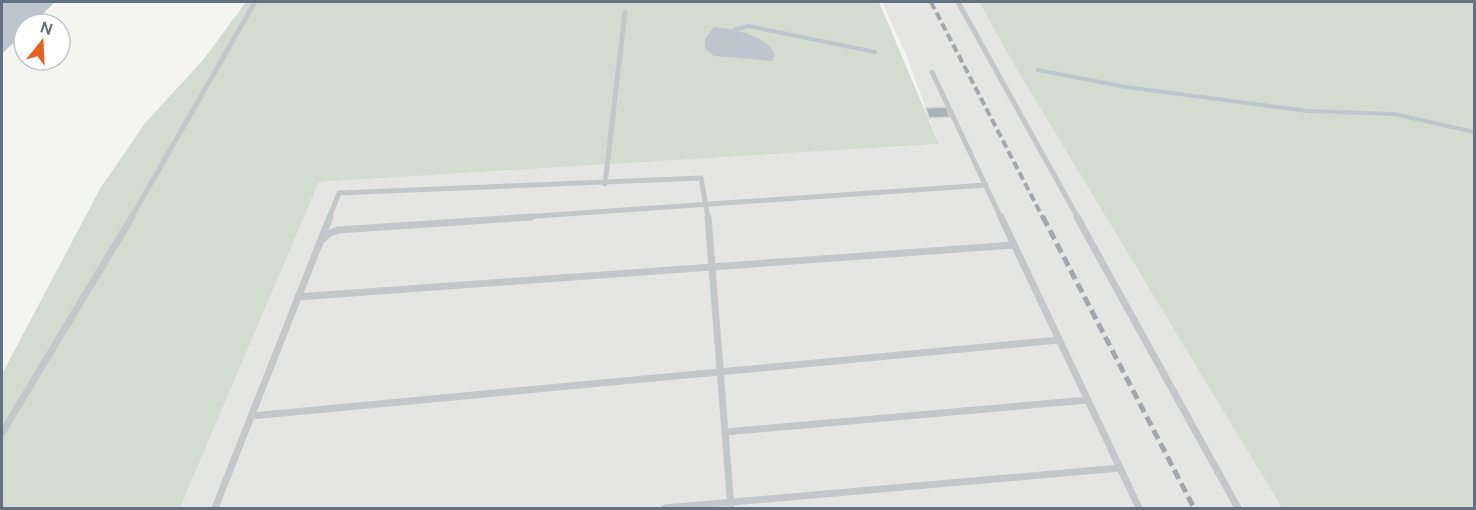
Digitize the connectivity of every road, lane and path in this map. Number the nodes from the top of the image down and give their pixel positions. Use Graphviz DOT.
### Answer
graph roads {
  1 [pos="255,2"];
  2 [pos="958,2"];
  3 [pos="625,12"];
  4 [pos="932,72"];
  5 [pos="605,184"];
  6 [pos="986,185"];
  7 [pos="707,205"];
  8 [pos="320,242"];
  9 [pos="1014,245"];
  10 [pos="712,267"];
  11 [pos="298,297"];
  12 [pos="1059,340"];
  13 [pos="720,372"];
  14 [pos="1088,400"];
  15 [pos="251,416"];
  16 [pos="725,432"];
  17 [pos="2,433"];
  18 [pos="1120,468"];
  19 [pos="731,506"];
  20 [pos="215,508"];
  21 [pos="665,508"];
  22 [pos="1139,508"];
  23 [pos="1238,508"];
  1 -- 17 [label="lane"];
  2 -- 23 [label="lane"];
  3 -- 5 [label="lane"];
  4 -- 6 [label="lane"];
  5 -- 7 [label="lane"];
  5 -- 8 [label="lane"];
  6 -- 7 [label="lane"];
  6 -- 9 [label="lane"];
  7 -- 8 [label="lane"];
  7 -- 10 [label="lane"];
  8 -- 11 [label="lane"];
  9 -- 10 [label="lane"];
  9 -- 12 [label="lane"];
  10 -- 11 [label="lane"];
  10 -- 13 [label="lane"];
  11 -- 15 [label="lane"];
  12 -- 13 [label="lane"];
  12 -- 14 [label="lane"];
  13 -- 15 [label="lane"];
  13 -- 16 [label="lane"];
  14 -- 16 [label="lane"];
  14 -- 18 [label="lane"];
  15 -- 20 [label="lane"];
  16 -- 19 [label="lane"];
  18 -- 19 [label="lane"];
  18 -- 22 [label="lane"];
  19 -- 21 [label="lane"];
}
